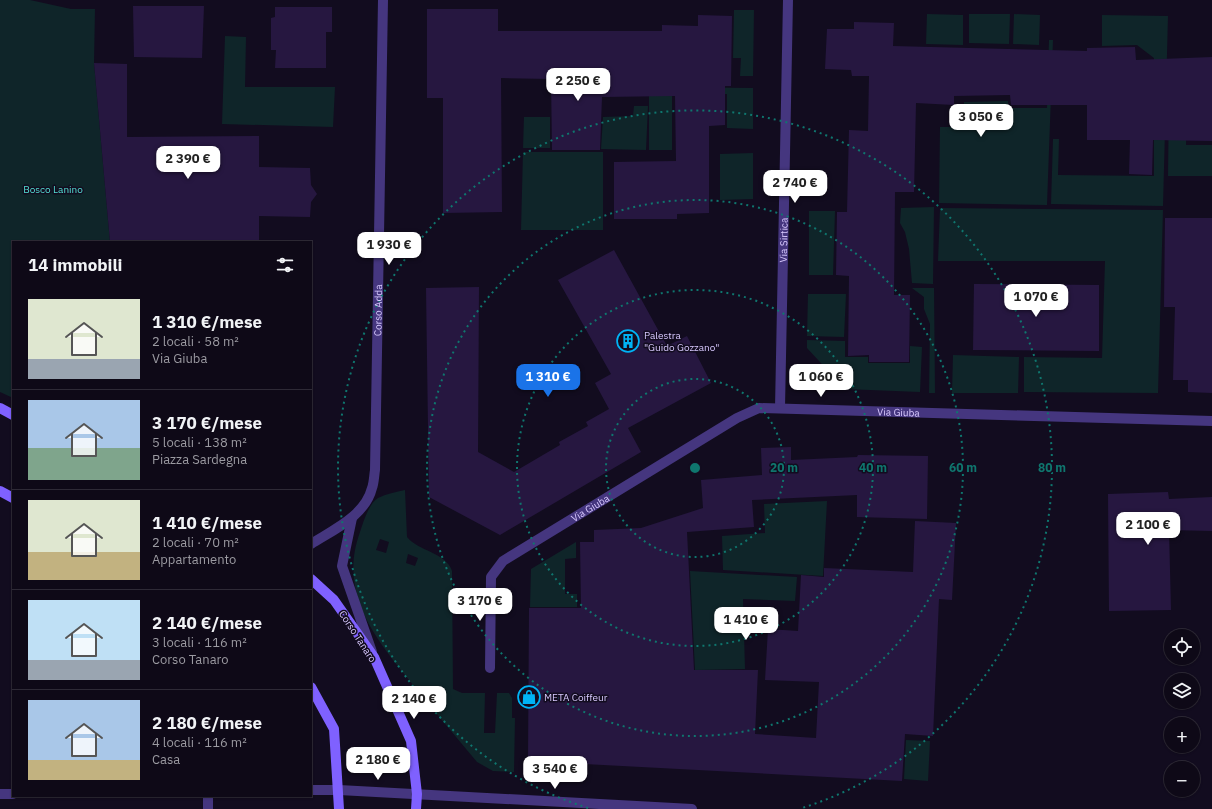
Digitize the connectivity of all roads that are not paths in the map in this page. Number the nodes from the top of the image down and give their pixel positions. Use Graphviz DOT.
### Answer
graph roads {
  1 [pos="383,0"];
  2 [pos="788,0"];
  3 [pos="0,408"];
  4 [pos="780,408"];
  5 [pos="12,414"];
  6 [pos="1212,421"];
  7 [pos="0,491"];
  8 [pos="12,497"];
  9 [pos="352,518"];
  10 [pos="312,543"];
  11 [pos="312,580"];
  12 [pos="374,656"];
  13 [pos="490,668"];
  14 [pos="312,689"];
  15 [pos="312,790"];
  16 [pos="339,790"];
  17 [pos="0,794"];
  18 [pos="12,794"];
  19 [pos="417,794"];
  20 [pos="208,797"];
  21 [pos="208,809"];
  22 [pos="339,809"];
  23 [pos="416,809"];
  24 [pos="692,809"];
  1 -- 9 [label="street, Corso Adda"];
  2 -- 4 [label="street, Via Sirtica"];
  3 -- 5 [label="main road"];
  4 -- 6 [label="street, Via Giuba"];
  4 -- 13 [label="street, Via Giuba"];
  7 -- 8 [label="main road"];
  9 -- 10 [label="street, Corso Adda"];
  9 -- 12 [label="street, Corso Adda"];
  11 -- 12 [label="main road, Corso Tanaro"];
  12 -- 19 [label="main road, Corso Tanaro"];
  14 -- 16 [label="main road"];
  15 -- 16 [label="street"];
  16 -- 19 [label="street"];
  16 -- 22 [label="main road"];
  17 -- 18 [label="street"];
  19 -- 23 [label="main road, Corso Tanaro"];
  19 -- 24 [label="street"];
  20 -- 21 [label="street"];
}
